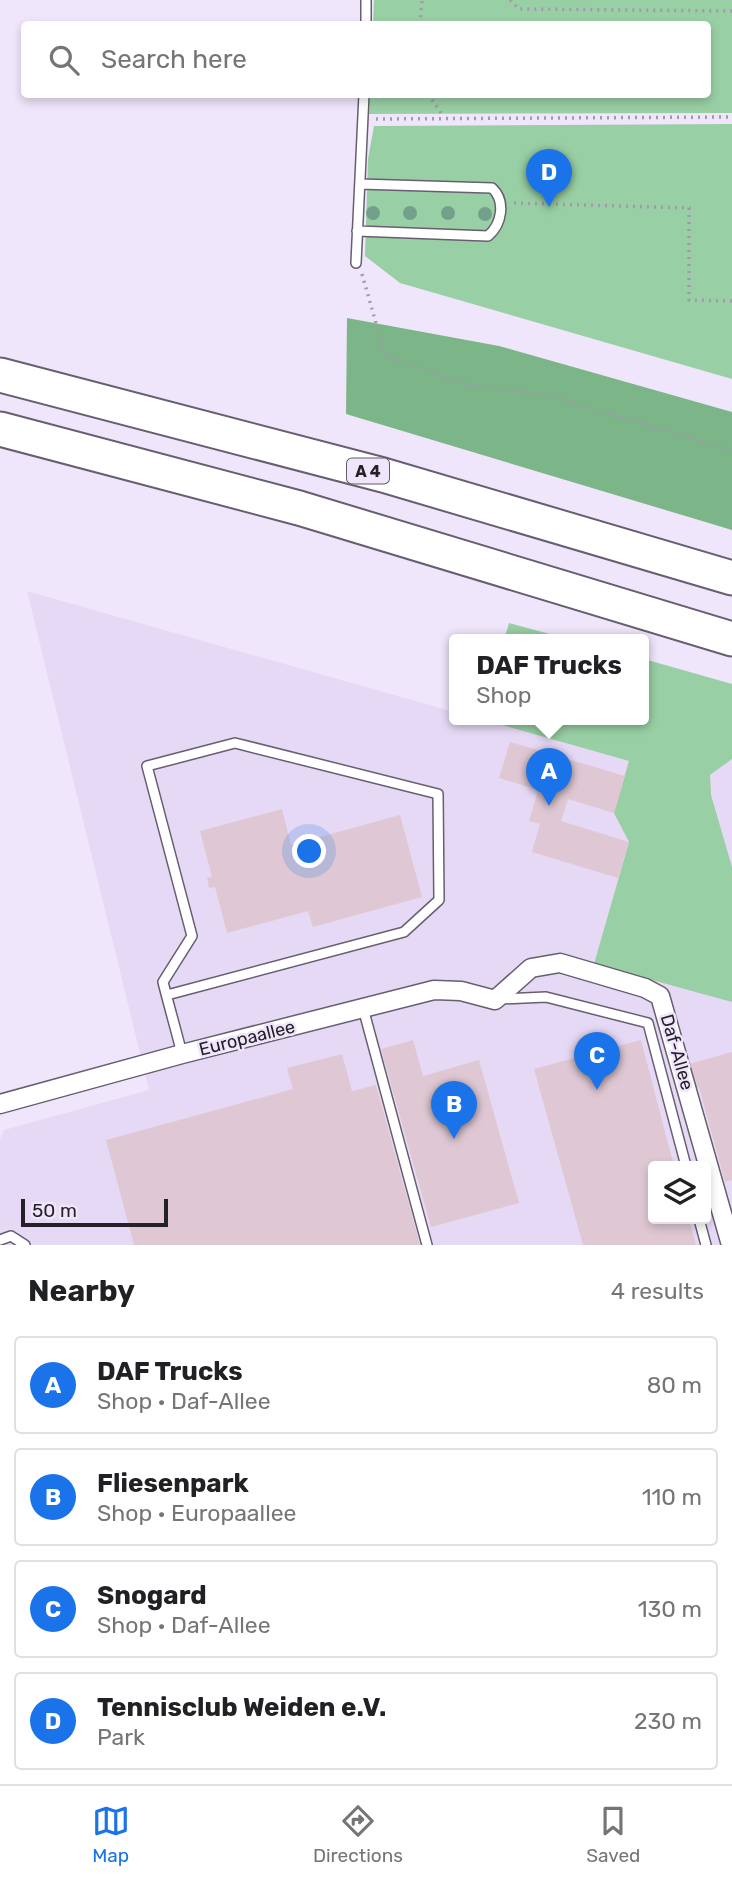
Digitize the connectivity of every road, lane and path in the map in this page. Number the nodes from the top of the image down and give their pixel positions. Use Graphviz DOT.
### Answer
graph roads {
  1 [pos="366,0"];
  2 [pos="422,0"];
  3 [pos="510,0"];
  4 [pos="732,11"];
  5 [pos="366,21"];
  6 [pos="421,21"];
  7 [pos="364,98"];
  8 [pos="431,98"];
  9 [pos="444,117"];
  10 [pos="732,117"];
  11 [pos="363,119"];
  12 [pos="360,184"];
  13 [pos="520,203"];
  14 [pos="357,231"];
  15 [pos="356,263"];
  16 [pos="732,301"];
  17 [pos="0,375"];
  18 [pos="0,429"];
  19 [pos="732,451"];
  20 [pos="732,578"];
  21 [pos="732,639"];
  22 [pos="167,995"];
  23 [pos="495,1000"];
  24 [pos="363,1008"];
  25 [pos="183,1054"];
  26 [pos="0,1104"];
  27 [pos="684,1161"];
  28 [pos="700,1224"];
  29 [pos="0,1240"];
  30 [pos="25,1245"];
  31 [pos="427,1245"];
  32 [pos="706,1245"];
  33 [pos="731,1245"];
  1 -- 5 [label="lane"];
  2 -- 6 [label="path"];
  3 -- 4 [label="path"];
  7 -- 11 [label="lane"];
  8 -- 9 [label="path"];
  9 -- 10 [label="path"];
  9 -- 11 [label="path"];
  11 -- 12 [label="lane"];
  12 -- 14 [label="lane"];
  12 -- 14 [label="lane"];
  13 -- 16 [label="path"];
  14 -- 15 [label="lane"];
  15 -- 19 [label="path"];
  17 -- 20 [label="highway, A 4"];
  18 -- 21 [label="highway"];
  22 -- 22 [label="lane"];
  22 -- 25 [label="lane"];
  23 -- 24 [label="street, Europaallee"];
  23 -- 27 [label="lane"];
  23 -- 33 [label="street, Daf-Allee"];
  24 -- 25 [label="street, Europaallee"];
  24 -- 31 [label="lane"];
  25 -- 26 [label="street, Europaallee"];
  28 -- 32 [label="lane"];
  29 -- 30 [label="lane"];
}
